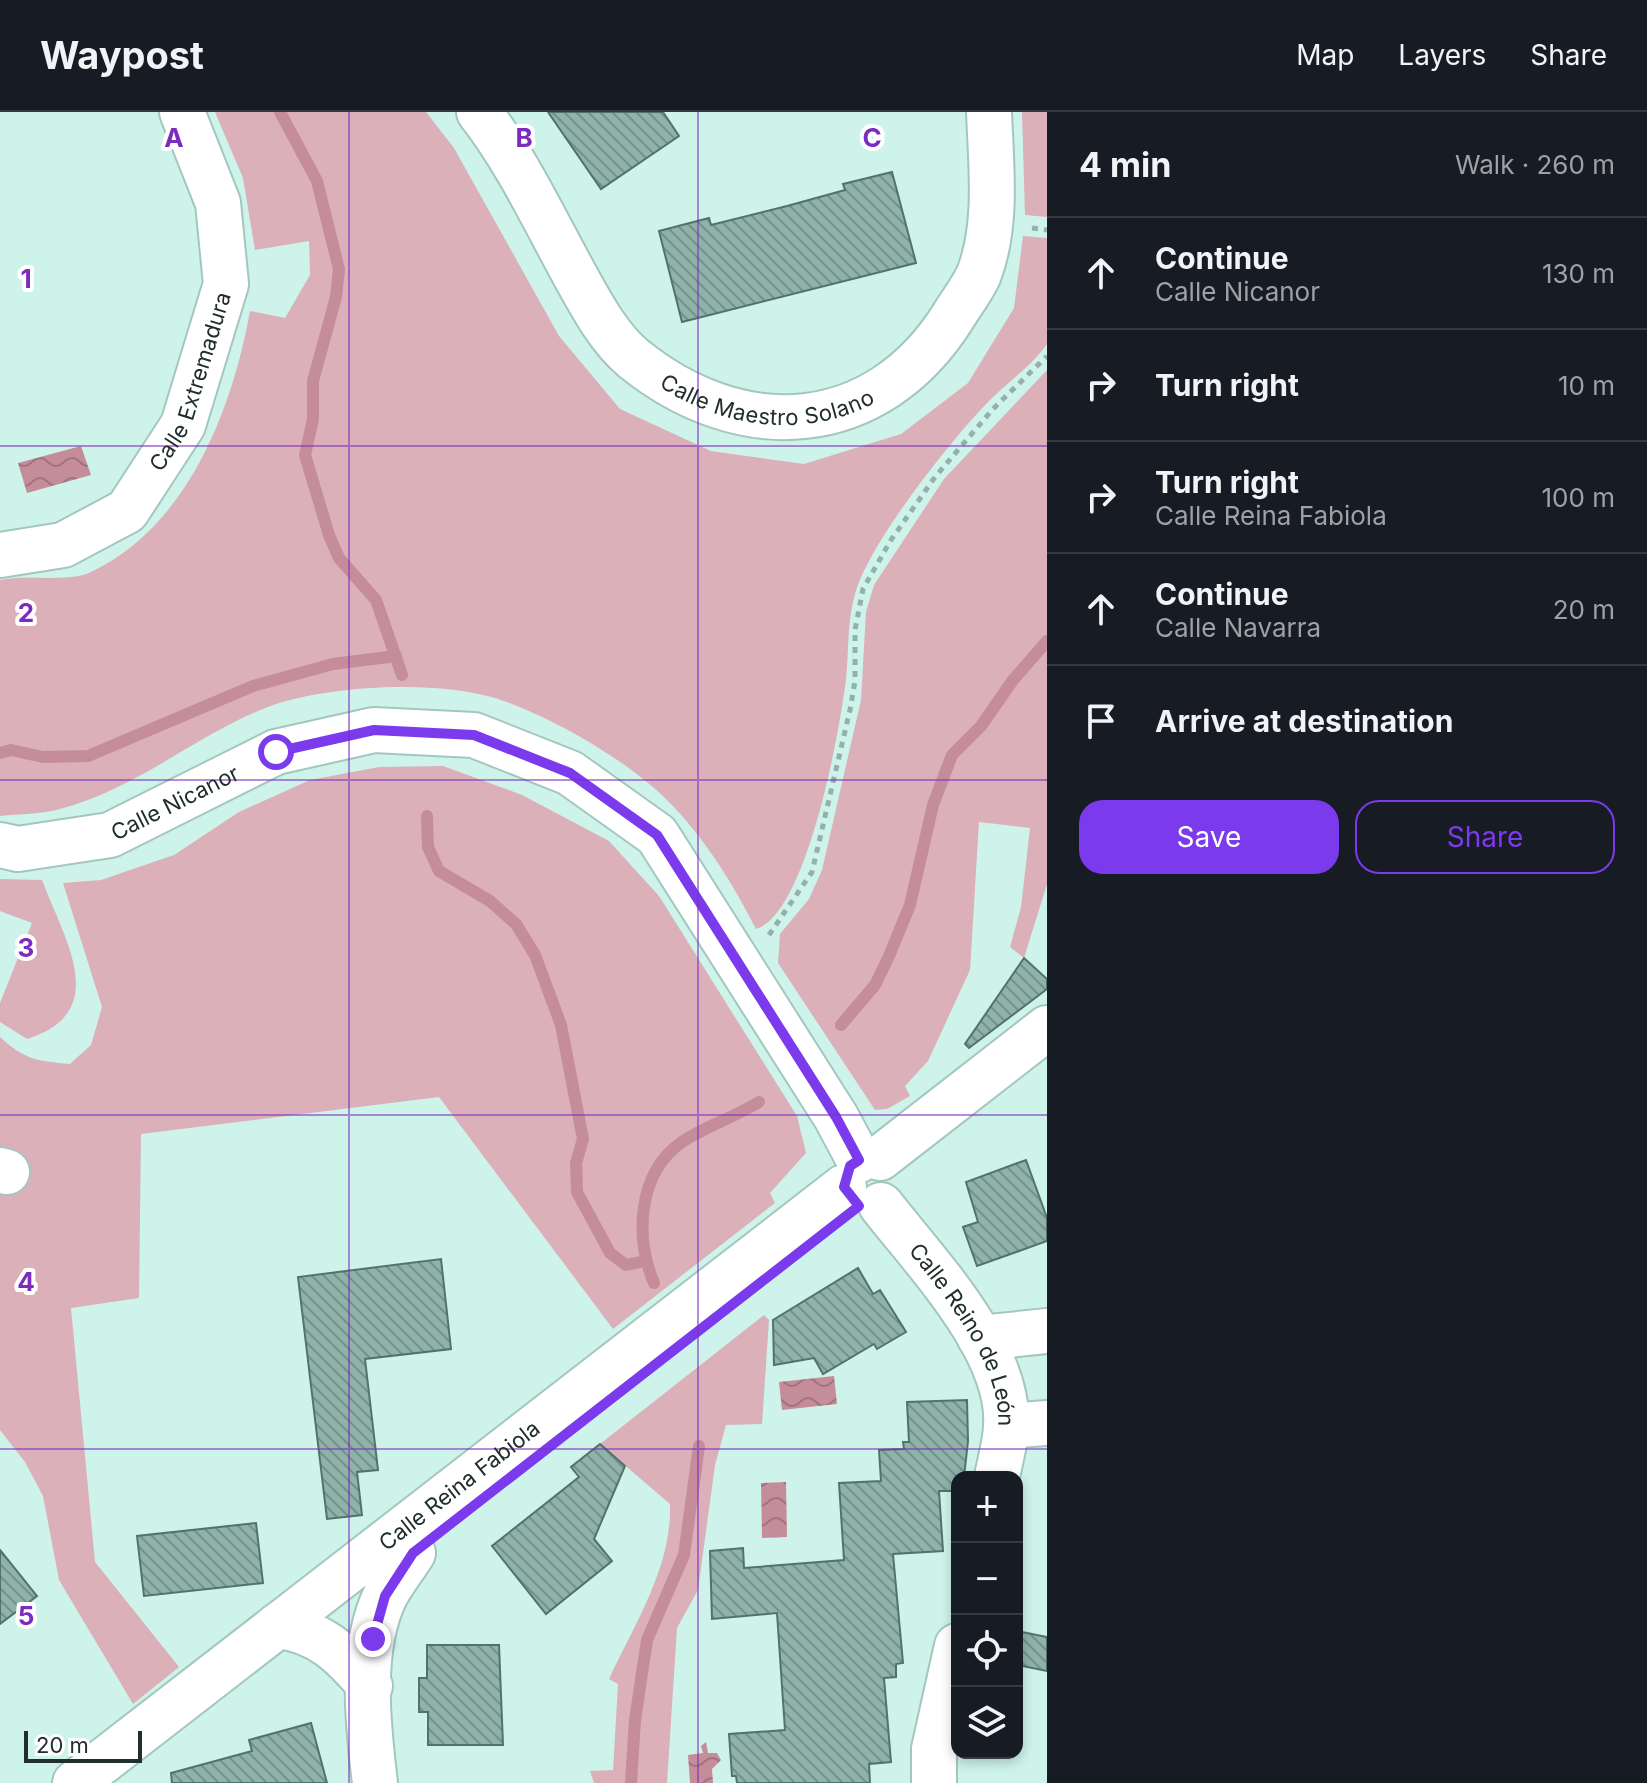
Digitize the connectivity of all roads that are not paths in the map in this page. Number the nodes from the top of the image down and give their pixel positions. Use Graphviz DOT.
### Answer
graph roads {
  1 [pos="182,112"];
  2 [pos="479,112"];
  3 [pos="989,112"];
  4 [pos="0,555"];
  5 [pos="0,845"];
  6 [pos="1047,1028"];
  7 [pos="1047,1058"];
  8 [pos="870,1182"];
  9 [pos="1047,1331"];
  10 [pos="980,1338"];
  11 [pos="1027,1424"];
  12 [pos="1000,1471"];
  13 [pos="413,1553"];
  14 [pos="295,1629"];
  15 [pos="951,1673"];
  16 [pos="370,1686"];
  17 [pos="75,1783"];
  18 [pos="119,1783"];
  19 [pos="375,1783"];
  20 [pos="934,1783"];
  1 -- 4 [label="street, Calle Extremadura"];
  2 -- 3 [label="street, Calle Maestro Solano"];
  5 -- 8 [label="street, Calle Nicanor"];
  6 -- 8 [label="street, Calle Reina Fabiola"];
  7 -- 8 [label="street, Calle Reina Fabiola"];
  8 -- 10 [label="street, Calle Reino de León"];
  8 -- 13 [label="street, Calle Reina Fabiola"];
  8 -- 14 [label="street, Calle Reina Fabiola"];
  9 -- 10 [label="street"];
  10 -- 11 [label="street, Calle Reino de León"];
  11 -- 12 [label="street, Calle Reino de León"];
  13 -- 14 [label="street, Calle Reina Fabiola"];
  13 -- 16 [label="street"];
  14 -- 16 [label="street"];
  14 -- 17 [label="street, Calle Reina Fabiola"];
  14 -- 18 [label="street, Calle Reina Fabiola"];
  15 -- 20 [label="street"];
  16 -- 19 [label="street"];
}
